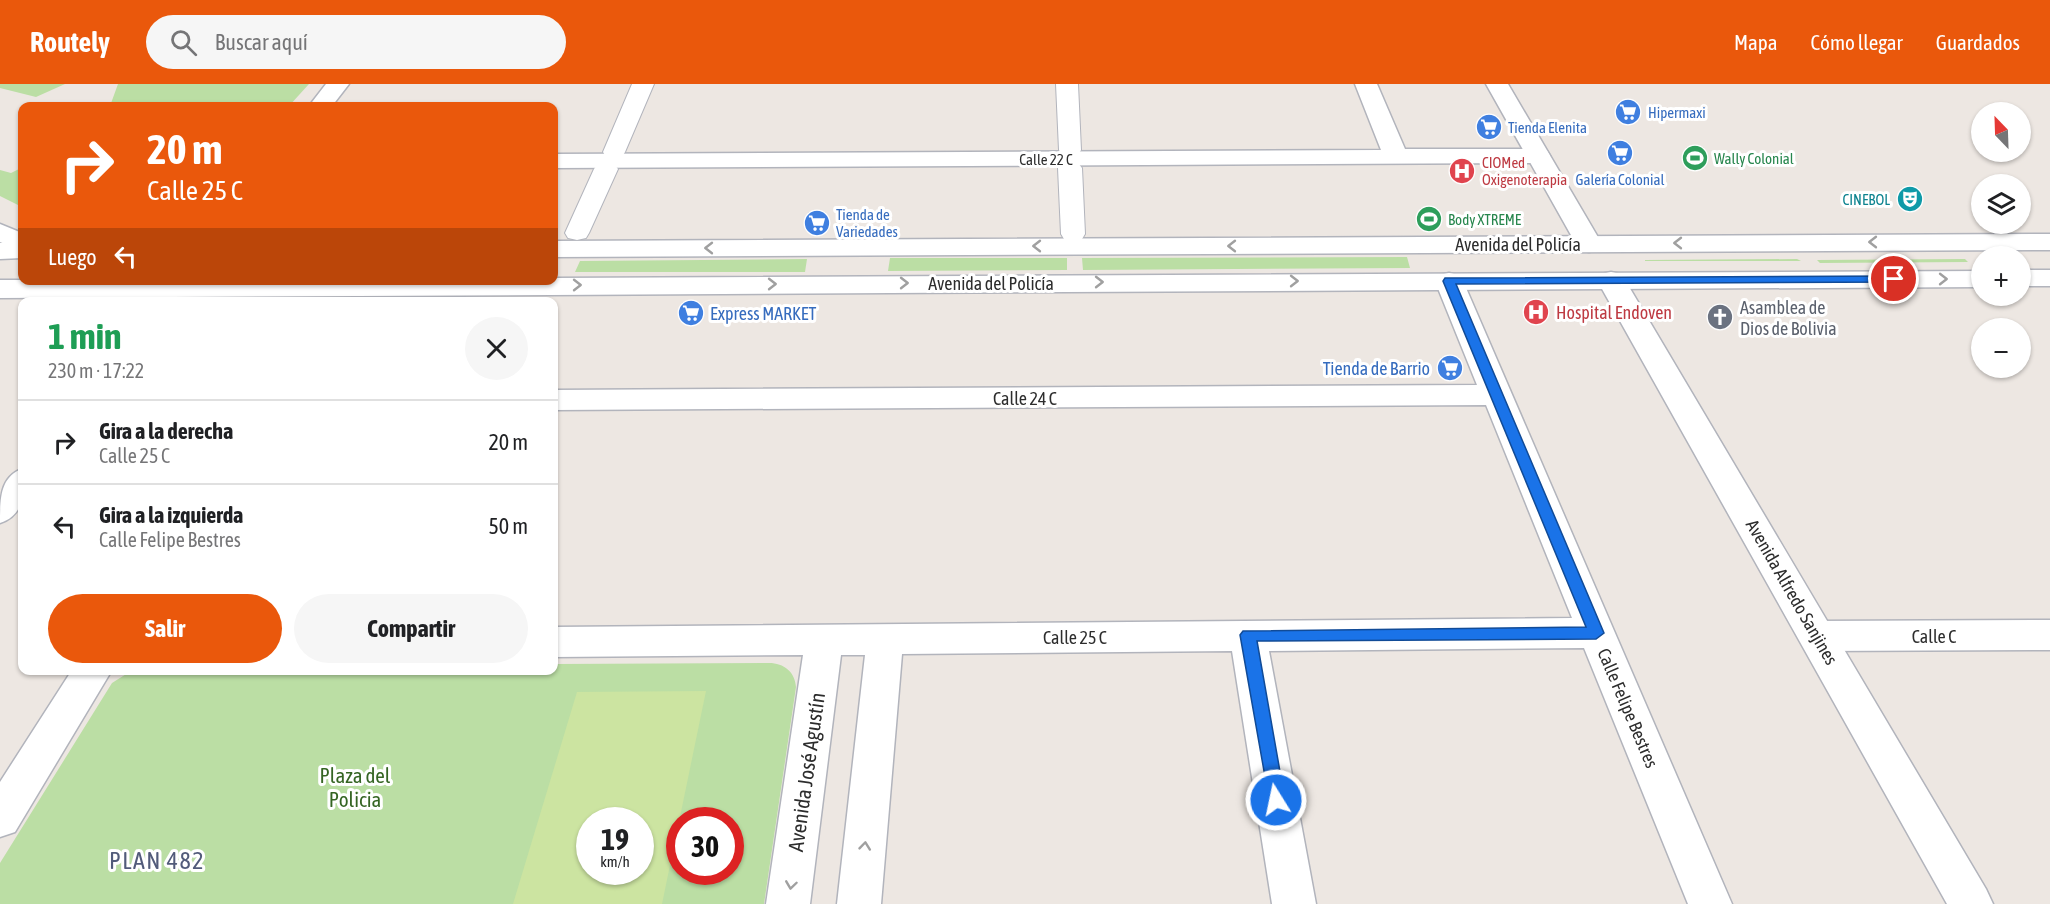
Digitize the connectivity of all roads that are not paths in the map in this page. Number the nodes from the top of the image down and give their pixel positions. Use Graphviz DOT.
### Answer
graph roads {
  1 [pos="338,84"];
  2 [pos="643,84"];
  3 [pos="1067,84"];
  4 [pos="1366,84"];
  5 [pos="1497,84"];
  6 [pos="323,102"];
  7 [pos="1538,156"];
  8 [pos="1396,157"];
  9 [pos="558,161"];
  10 [pos="0,232"];
  11 [pos="577,233"];
  12 [pos="1073,234"];
  13 [pos="18,241"];
  14 [pos="2050,242"];
  15 [pos="1589,244"];
  16 [pos="1434,245"];
  17 [pos="852,247"];
  18 [pos="558,249"];
  19 [pos="18,250"];
  20 [pos="0,251"];
  21 [pos="2031,278"];
  22 [pos="2050,278"];
  23 [pos="1971,279"];
  24 [pos="1611,280"];
  25 [pos="1449,281"];
  26 [pos="845,284"];
  27 [pos="0,289"];
  28 [pos="174,290"];
  29 [pos="1497,395"];
  30 [pos="558,400"];
  31 [pos="18,487"];
  32 [pos="0,510"];
  33 [pos="1596,633"];
  34 [pos="1248,635"];
  35 [pos="2050,635"];
  36 [pos="1817,636"];
  37 [pos="885,639"];
  38 [pos="824,640"];
  39 [pos="558,642"];
  40 [pos="90,675"];
  41 [pos="0,818"];
  42 [pos="788,904"];
  43 [pos="860,904"];
  44 [pos="1294,904"];
  45 [pos="1710,904"];
  46 [pos="1971,904"];
  1 -- 6 [label="street"];
  2 -- 11 [label="street"];
  3 -- 12 [label="street"];
  4 -- 8 [label="street"];
  5 -- 7 [label="street"];
  7 -- 8 [label="street, Calle 22 C"];
  7 -- 15 [label="street"];
  8 -- 9 [label="street, Calle 22 C"];
  10 -- 13 [label="street"];
  14 -- 15 [label="street, Avenida del Policía, one-way"];
  15 -- 16 [label="street, Avenida del Policía"];
  15 -- 24 [label="street, Avenida Alfredo Sanjines"];
  16 -- 17 [label="street, Avenida del Policía, one-way"];
  16 -- 25 [label="street, Calle Felipe Bestres"];
  17 -- 18 [label="street, Avenida del Policía, one-way"];
  17 -- 26 [label="street"];
  19 -- 20 [label="street"];
  21 -- 22 [label="street"];
  24 -- 23 [label="street, Avenida del Policía, one-way"];
  24 -- 25 [label="street, Avenida del Policía"];
  24 -- 36 [label="street, Avenida Alfredo Sanjines"];
  26 -- 25 [label="street, Avenida del Policía, one-way"];
  25 -- 29 [label="street, Calle Felipe Bestres"];
  28 -- 26 [label="street, Avenida del Policía, one-way"];
  27 -- 28 [label="street, Avenida del Policía"];
  29 -- 30 [label="street, Calle 24 C"];
  29 -- 33 [label="street, Calle Felipe Bestres"];
  31 -- 32 [label="street"];
  33 -- 34 [label="street, Calle 25 C"];
  33 -- 45 [label="street, Calle Felipe Bestres"];
  34 -- 37 [label="street, Calle 25 C"];
  34 -- 44 [label="street"];
  35 -- 36 [label="street, Calle C"];
  36 -- 46 [label="street, Avenida Alfredo Sanjines"];
  37 -- 38 [label="street, Calle 25 C"];
  43 -- 37 [label="street, one-way"];
  38 -- 39 [label="street, Calle 25 C"];
  38 -- 42 [label="street, Avenida José Agustín, one-way"];
  40 -- 41 [label="street"];
}
